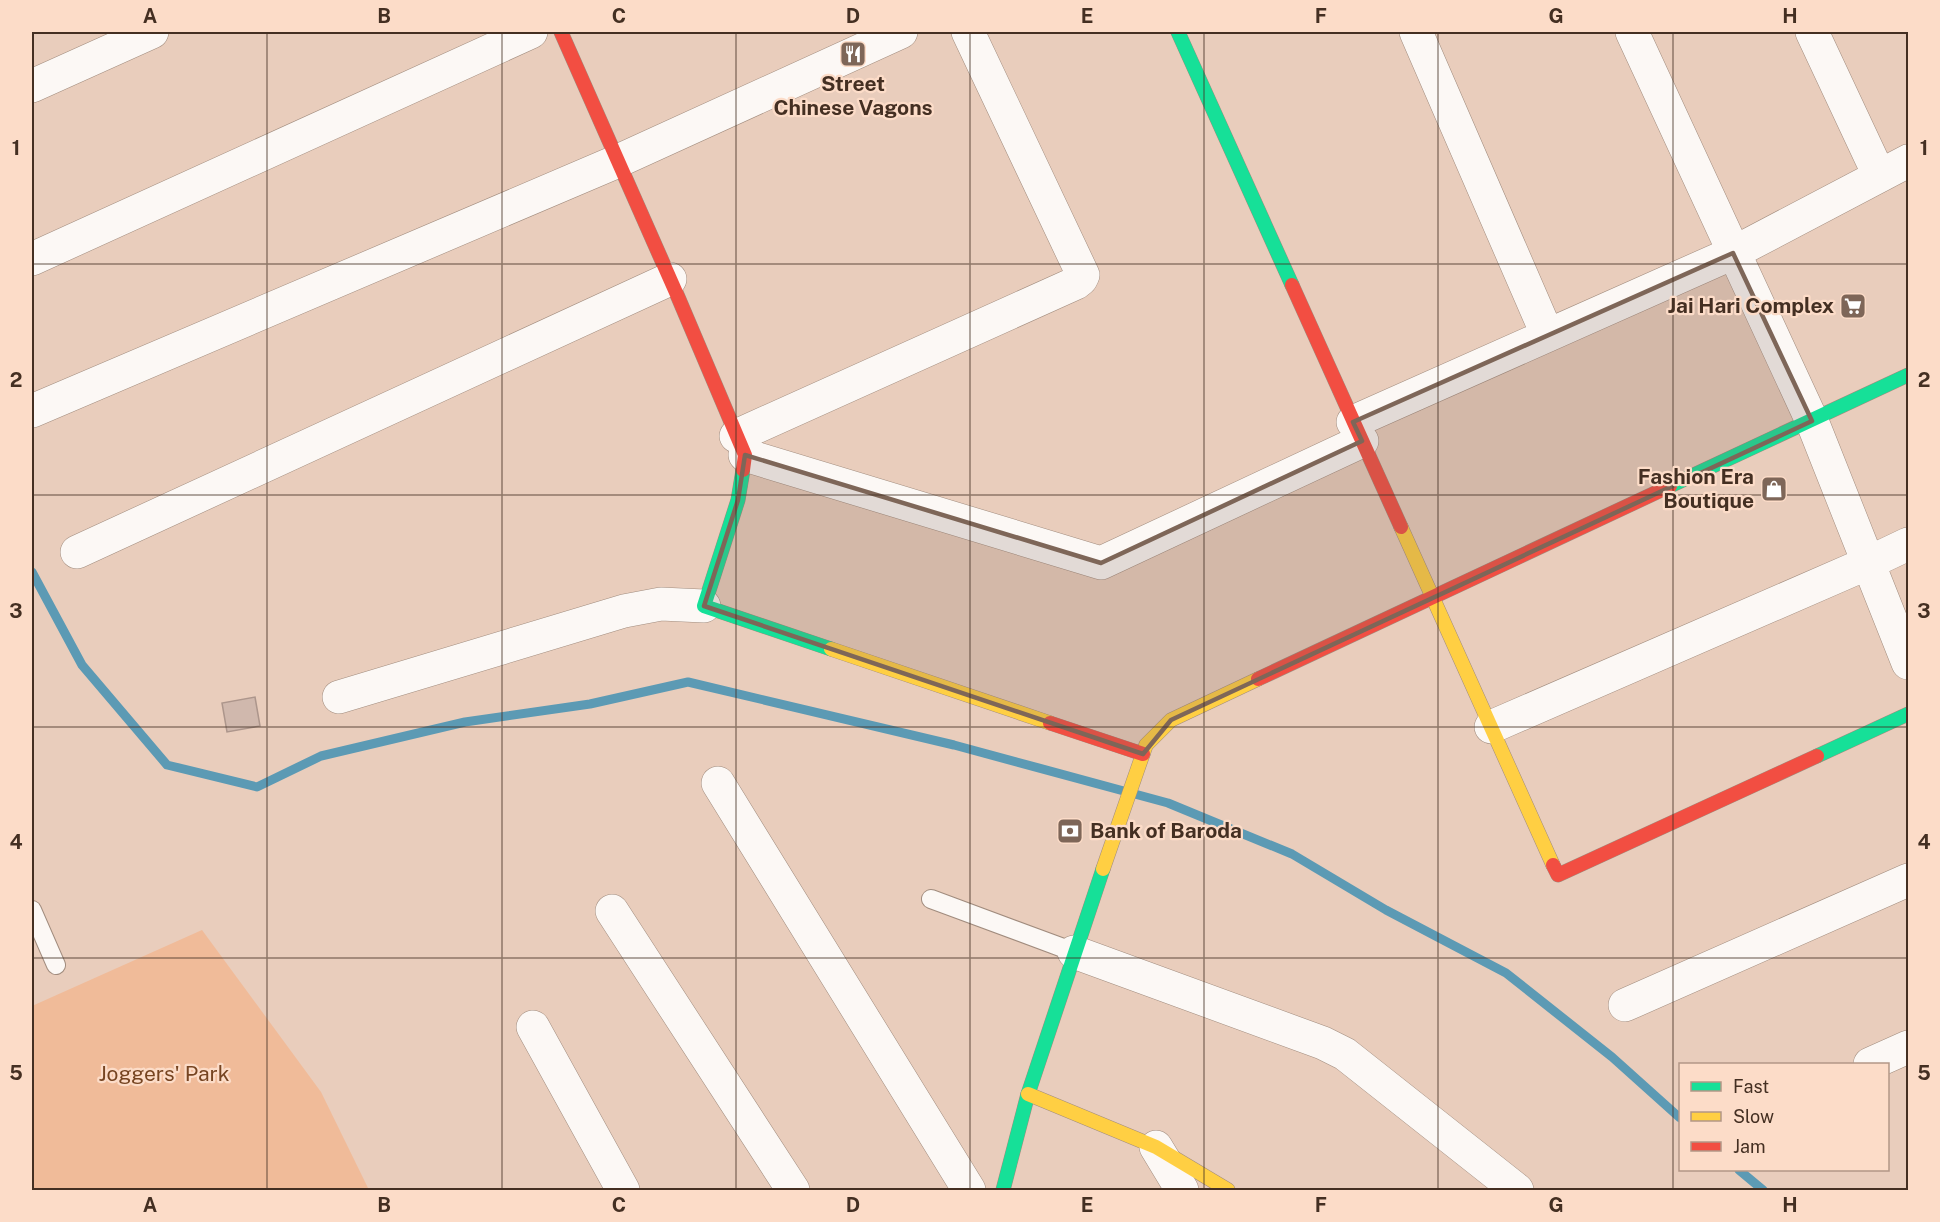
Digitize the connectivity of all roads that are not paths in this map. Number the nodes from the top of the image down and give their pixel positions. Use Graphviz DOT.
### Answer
graph roads {
  1 [pos="152,32"];
  2 [pos="531,32"];
  3 [pos="561,32"];
  4 [pos="901,32"];
  5 [pos="968,32"];
  6 [pos="1178,32"];
  7 [pos="1416,32"];
  8 [pos="1632,32"];
  9 [pos="1812,32"];
  10 [pos="32,86"];
  11 [pos="1908,160"];
  12 [pos="618,161"];
  13 [pos="1879,175"];
  14 [pos="1733,253"];
  15 [pos="32,259"];
  16 [pos="670,279"];
  17 [pos="1547,334"];
  18 [pos="1908,375"];
  19 [pos="32,411"];
  20 [pos="1812,421"];
  21 [pos="1358,431"];
  22 [pos="740,445"];
  23 [pos="1908,544"];
  24 [pos="77,552"];
  25 [pos="1868,563"];
  26 [pos="1433,598"];
  27 [pos="704,606"];
  28 [pos="1908,663"];
  29 [pos="339,697"];
  30 [pos="1908,714"];
  31 [pos="1491,727"];
  32 [pos="1143,754"];
  33 [pos="718,783"];
  34 [pos="1908,880"];
  35 [pos="931,899"];
  36 [pos="32,910"];
  37 [pos="612,911"];
  38 [pos="1074,952"];
  39 [pos="56,965"];
  40 [pos="1625,1005"];
  41 [pos="533,1027"];
  42 [pos="1908,1047"];
  43 [pos="1874,1063"];
  44 [pos="1028,1094"];
  45 [pos="1156,1147"];
  46 [pos="623,1191"];
  47 [pos="793,1191"];
  48 [pos="969,1191"];
  49 [pos="1003,1191"];
  50 [pos="1182,1191"];
  51 [pos="1228,1191"];
  52 [pos="1517,1191"];
  1 -- 10 [label="street"];
  2 -- 15 [label="street"];
  3 -- 12 [label="street"];
  4 -- 12 [label="street"];
  5 -- 22 [label="street"];
  6 -- 21 [label="street"];
  7 -- 17 [label="street"];
  8 -- 14 [label="street"];
  9 -- 13 [label="street"];
  11 -- 13 [label="street"];
  12 -- 16 [label="street"];
  12 -- 19 [label="street"];
  13 -- 14 [label="street"];
  14 -- 17 [label="street"];
  14 -- 20 [label="street"];
  16 -- 22 [label="street"];
  16 -- 24 [label="street"];
  17 -- 21 [label="street"];
  18 -- 20 [label="street"];
  20 -- 25 [label="street"];
  20 -- 26 [label="street"];
  21 -- 22 [label="street"];
  21 -- 26 [label="street"];
  22 -- 27 [label="street"];
  23 -- 25 [label="street"];
  25 -- 28 [label="street"];
  25 -- 31 [label="street"];
  26 -- 31 [label="street"];
  26 -- 32 [label="street"];
  27 -- 29 [label="street"];
  27 -- 32 [label="street"];
  30 -- 31 [label="street"];
  32 -- 38 [label="street"];
  33 -- 48 [label="street"];
  34 -- 40 [label="street"];
  35 -- 38 [label="lane"];
  36 -- 39 [label="lane"];
  37 -- 47 [label="street"];
  38 -- 44 [label="street"];
  38 -- 52 [label="street"];
  41 -- 46 [label="street"];
  42 -- 43 [label="street"];
  44 -- 45 [label="street"];
  44 -- 49 [label="street"];
  45 -- 50 [label="street"];
  45 -- 51 [label="street"];
}
